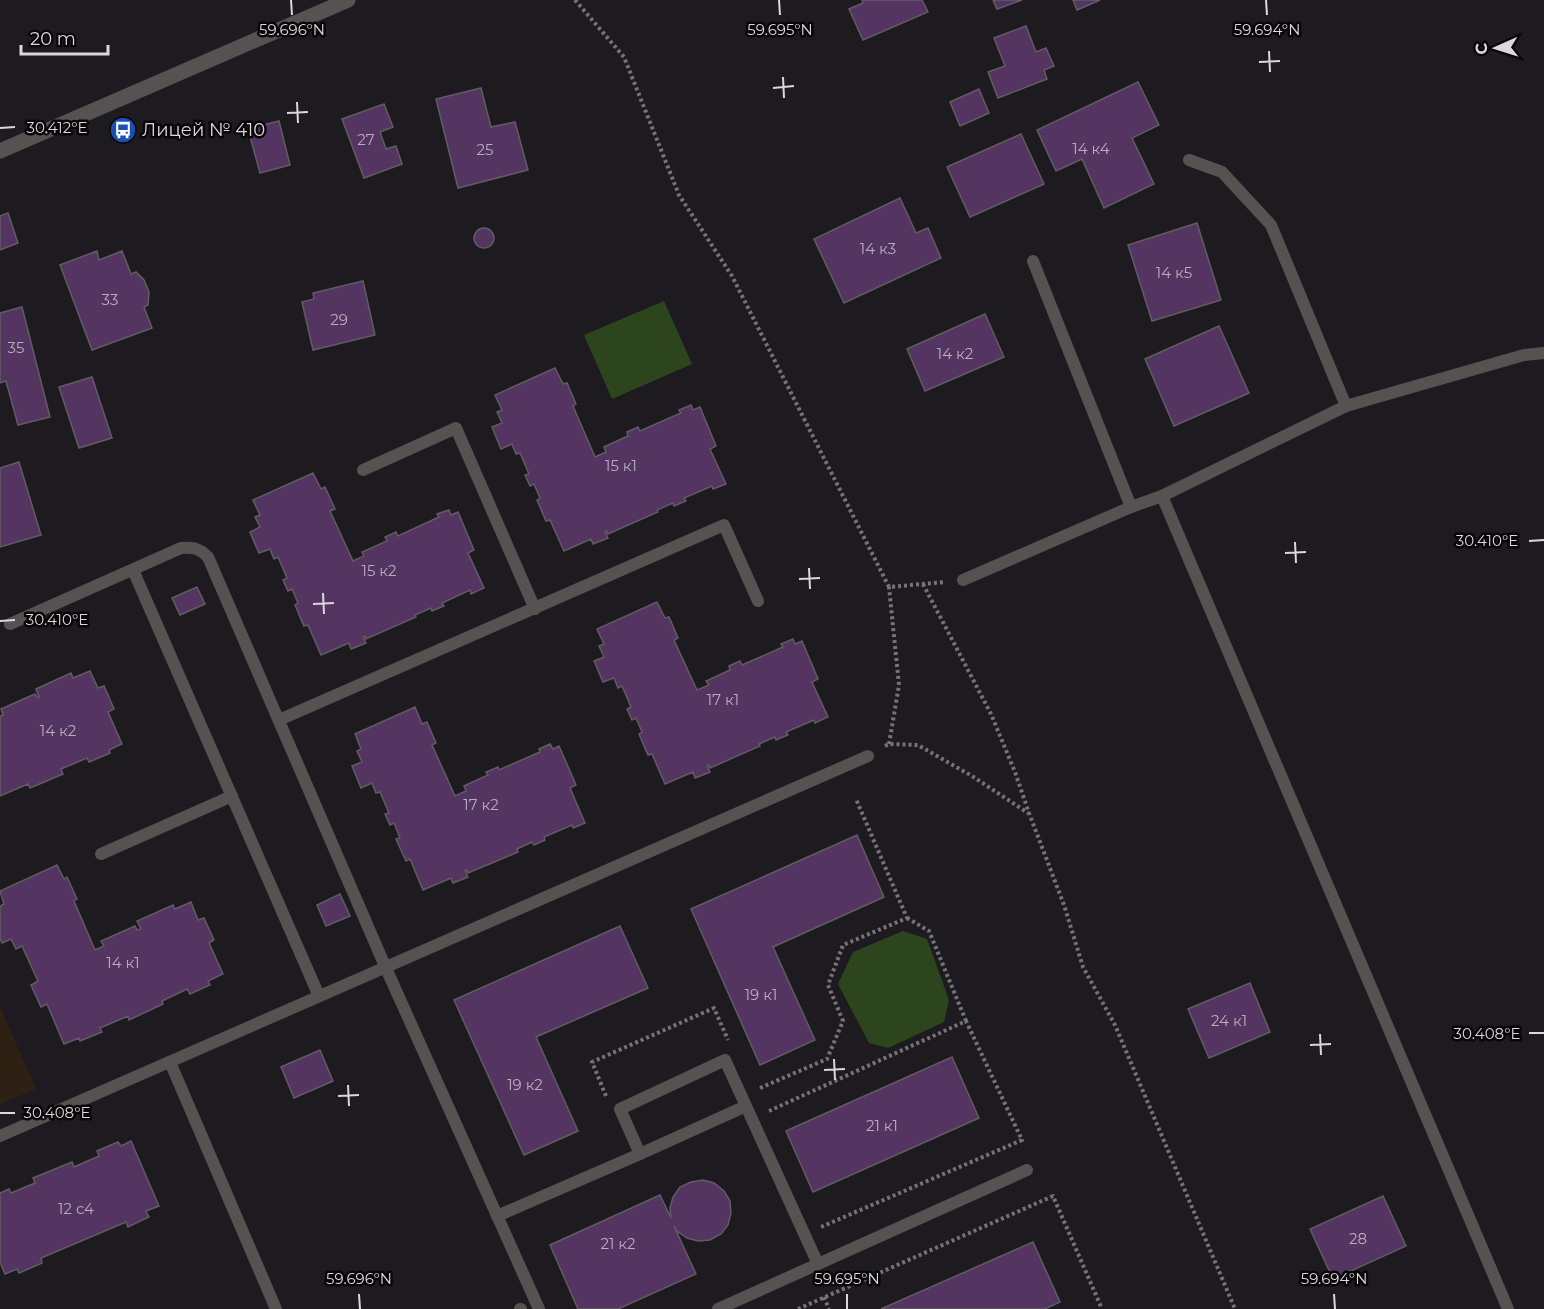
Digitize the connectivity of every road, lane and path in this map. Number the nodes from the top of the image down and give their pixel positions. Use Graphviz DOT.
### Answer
graph roads {
  1 [pos="348,0"];
  2 [pos="575,0"];
  3 [pos="0,151"];
  4 [pos="1189,160"];
  5 [pos="1033,261"];
  6 [pos="1544,353"];
  7 [pos="1346,406"];
  8 [pos="363,470"];
  9 [pos="1162,496"];
  10 [pos="1131,507"];
  11 [pos="133,570"];
  12 [pos="963,580"];
  13 [pos="924,584"];
  14 [pos="889,588"];
  15 [pos="758,601"];
  16 [pos="535,609"];
  17 [pos="10,624"];
  18 [pos="279,720"];
  19 [pos="889,744"];
  20 [pos="868,756"];
  21 [pos="232,796"];
  22 [pos="856,799"];
  23 [pos="1029,813"];
  24 [pos="101,854"];
  25 [pos="907,918"];
  26 [pos="385,966"];
  27 [pos="319,996"];
  28 [pos="966,1022"];
  29 [pos="732,1050"];
  30 [pos="170,1062"];
  31 [pos="746,1098"];
  32 [pos="609,1104"];
  33 [pos="0,1136"];
  34 [pos="640,1154"];
  35 [pos="1027,1170"];
  36 [pos="496,1216"];
  37 [pos="812,1229"];
  38 [pos="818,1264"];
  39 [pos="824,1298"];
  40 [pos="276,1309"];
  41 [pos="539,1309"];
  42 [pos="718,1309"];
  43 [pos="798,1309"];
  44 [pos="830,1309"];
  45 [pos="1102,1309"];
  46 [pos="1235,1309"];
  47 [pos="1508,1309"];
  1 -- 3 [label="street"];
  2 -- 14 [label="path"];
  4 -- 7 [label="lane"];
  5 -- 10 [label="lane"];
  6 -- 7 [label="lane"];
  7 -- 9 [label="lane"];
  8 -- 16 [label="lane"];
  9 -- 10 [label="lane"];
  9 -- 47 [label="lane"];
  10 -- 12 [label="lane"];
  11 -- 17 [label="lane"];
  11 -- 18 [label="lane"];
  11 -- 21 [label="lane"];
  12 -- 13 [label="path"];
  13 -- 14 [label="path"];
  13 -- 23 [label="path"];
  14 -- 19 [label="path"];
  15 -- 16 [label="lane"];
  16 -- 18 [label="lane"];
  18 -- 26 [label="lane"];
  19 -- 20 [label="path"];
  19 -- 23 [label="path"];
  20 -- 26 [label="lane"];
  21 -- 24 [label="lane"];
  21 -- 27 [label="lane"];
  22 -- 25 [label="path"];
  23 -- 46 [label="path"];
  25 -- 28 [label="path"];
  25 -- 31 [label="path"];
  26 -- 27 [label="lane"];
  26 -- 36 [label="lane"];
  27 -- 30 [label="lane"];
  28 -- 31 [label="path"];
  28 -- 37 [label="path"];
  29 -- 32 [label="path"];
  30 -- 33 [label="lane"];
  30 -- 40 [label="lane"];
  31 -- 34 [label="lane"];
  31 -- 34 [label="lane"];
  31 -- 38 [label="lane"];
  34 -- 36 [label="lane"];
  35 -- 38 [label="lane"];
  36 -- 41 [label="lane"];
  38 -- 42 [label="lane"];
  39 -- 43 [label="path"];
  39 -- 44 [label="path"];
  39 -- 45 [label="path"];
}
